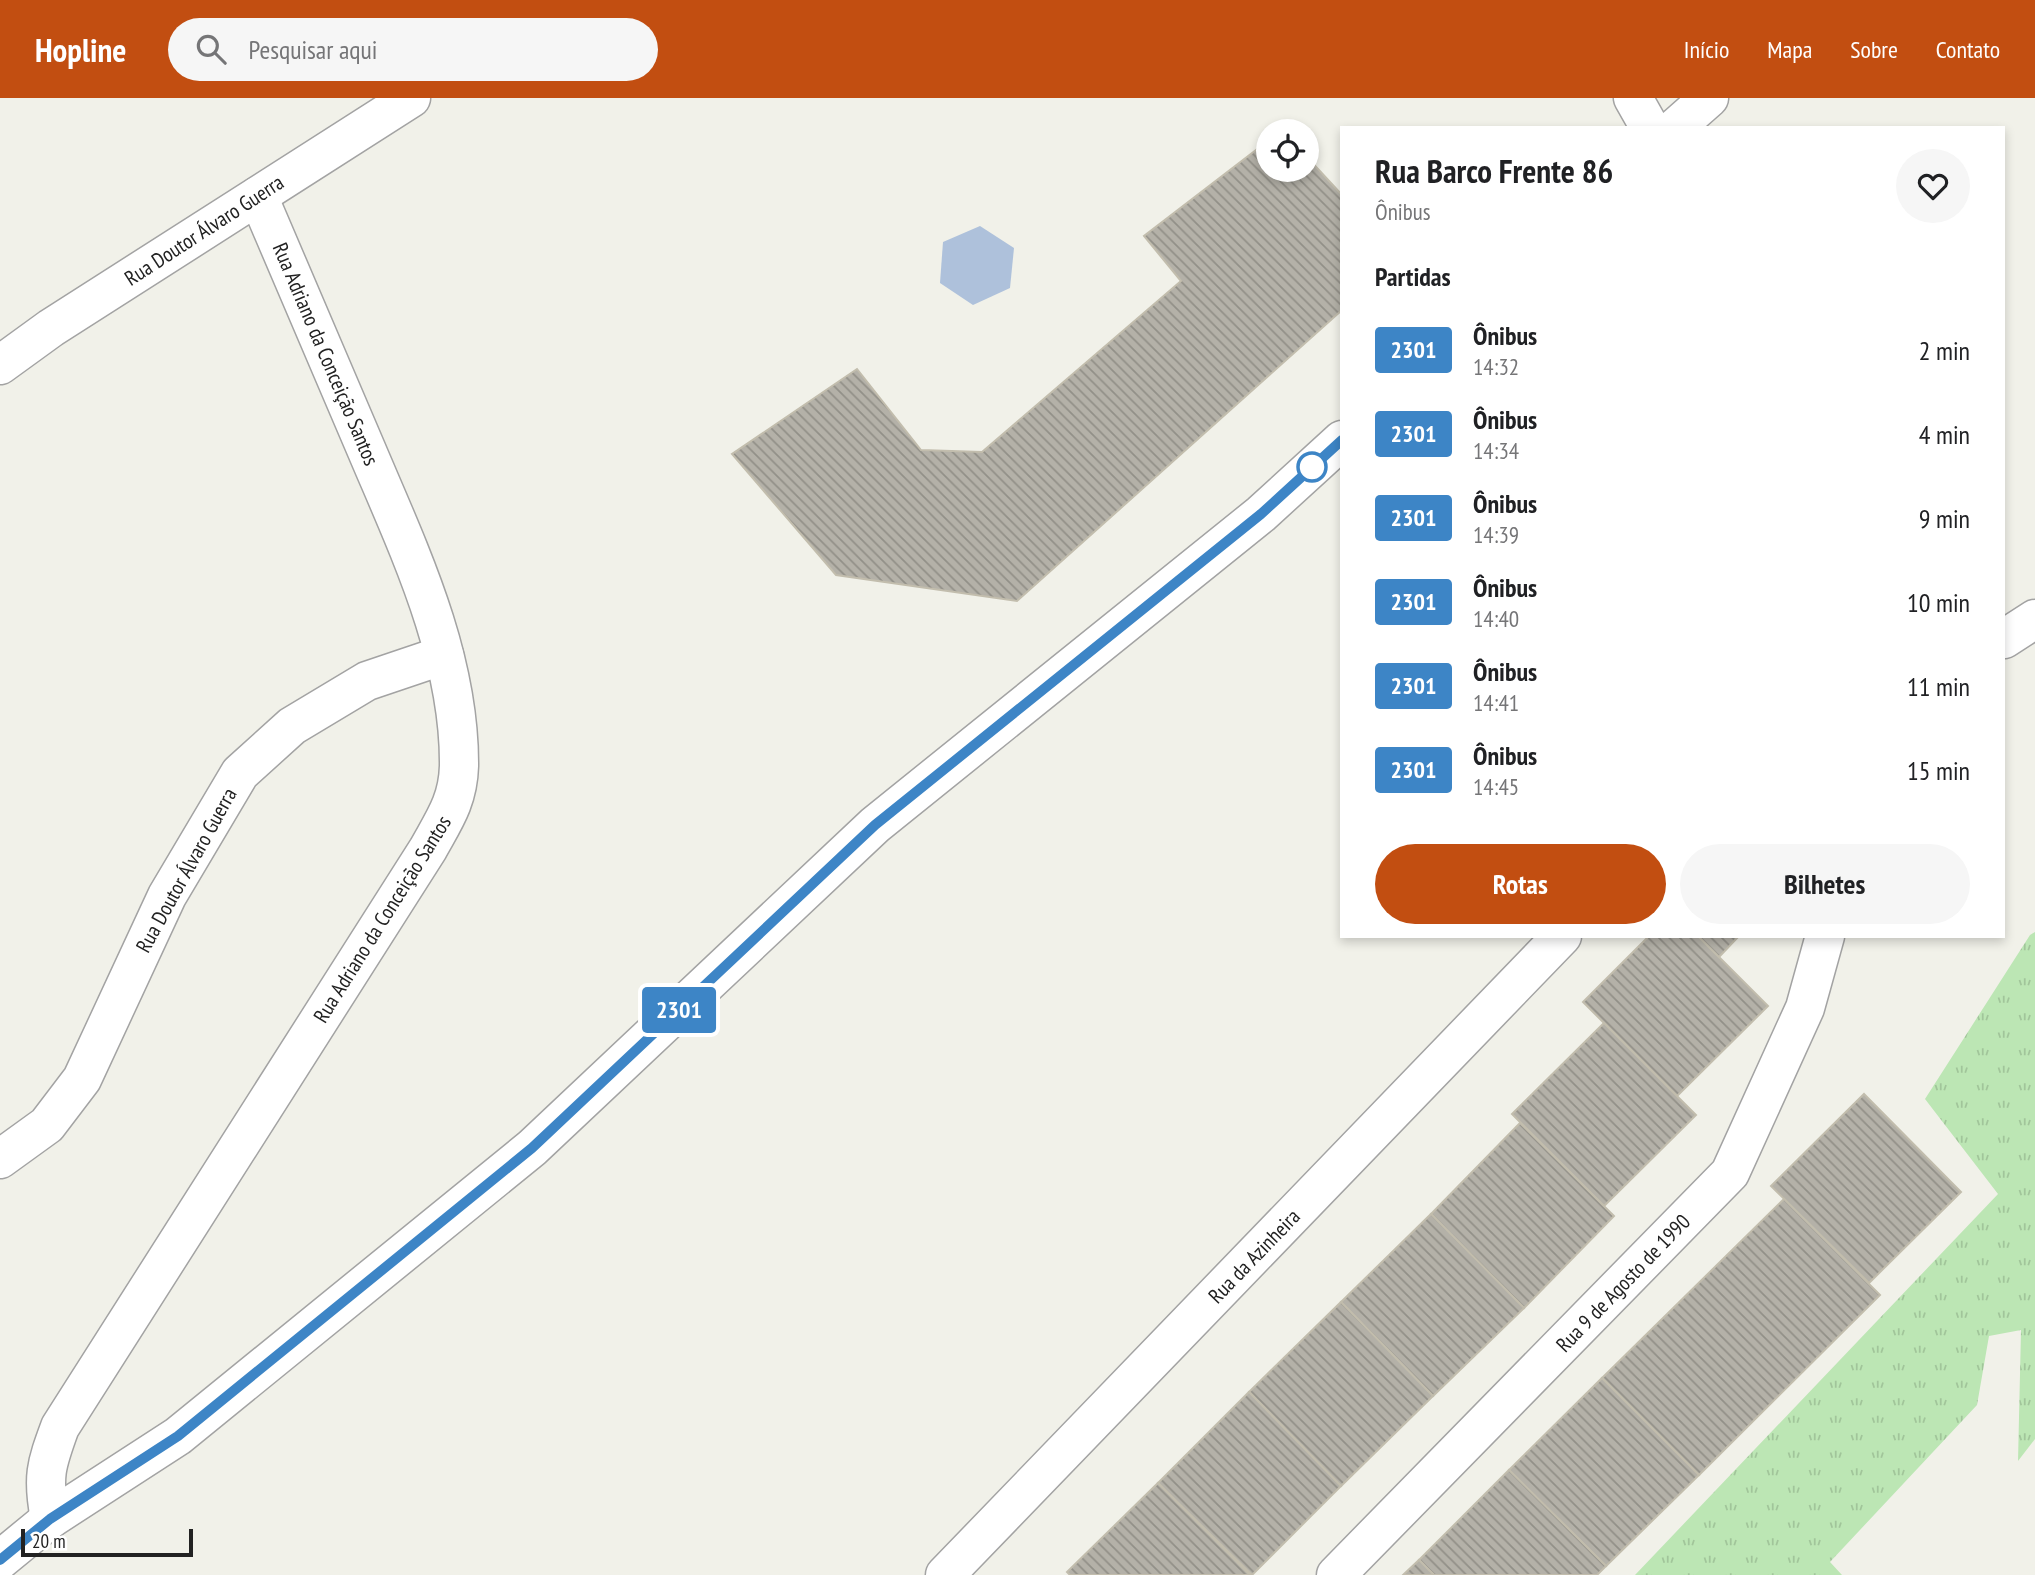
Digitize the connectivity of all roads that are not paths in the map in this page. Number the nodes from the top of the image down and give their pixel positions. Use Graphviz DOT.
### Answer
graph roads {
  1 [pos="411,98"];
  2 [pos="1633,98"];
  3 [pos="1709,98"];
  4 [pos="1649,126"];
  5 [pos="1677,126"];
  6 [pos="258,196"];
  7 [pos="0,365"];
  8 [pos="1340,442"];
  9 [pos="2035,619"];
  10 [pos="2005,638"];
  11 [pos="444,655"];
  12 [pos="1560,938"];
  13 [pos="1824,938"];
  14 [pos="0,1159"];
  15 [pos="50,1519"];
  16 [pos="0,1560"];
  17 [pos="945,1575"];
  18 [pos="1336,1575"];
  1 -- 6 [label="street, Rua Doutor Álvaro Guerra"];
  2 -- 4 [label="street"];
  3 -- 5 [label="street"];
  6 -- 7 [label="street, Rua Doutor Álvaro Guerra"];
  6 -- 11 [label="street, Rua Adriano da Conceição Santos"];
  8 -- 15 [label="street"];
  9 -- 10 [label="street"];
  11 -- 14 [label="street, Rua Doutor Álvaro Guerra"];
  11 -- 15 [label="street, Rua Adriano da Conceição Santos"];
  12 -- 17 [label="street, Rua da Azinheira"];
  13 -- 18 [label="street, Rua 9 de Agosto de 1990"];
  15 -- 16 [label="street"];
}
